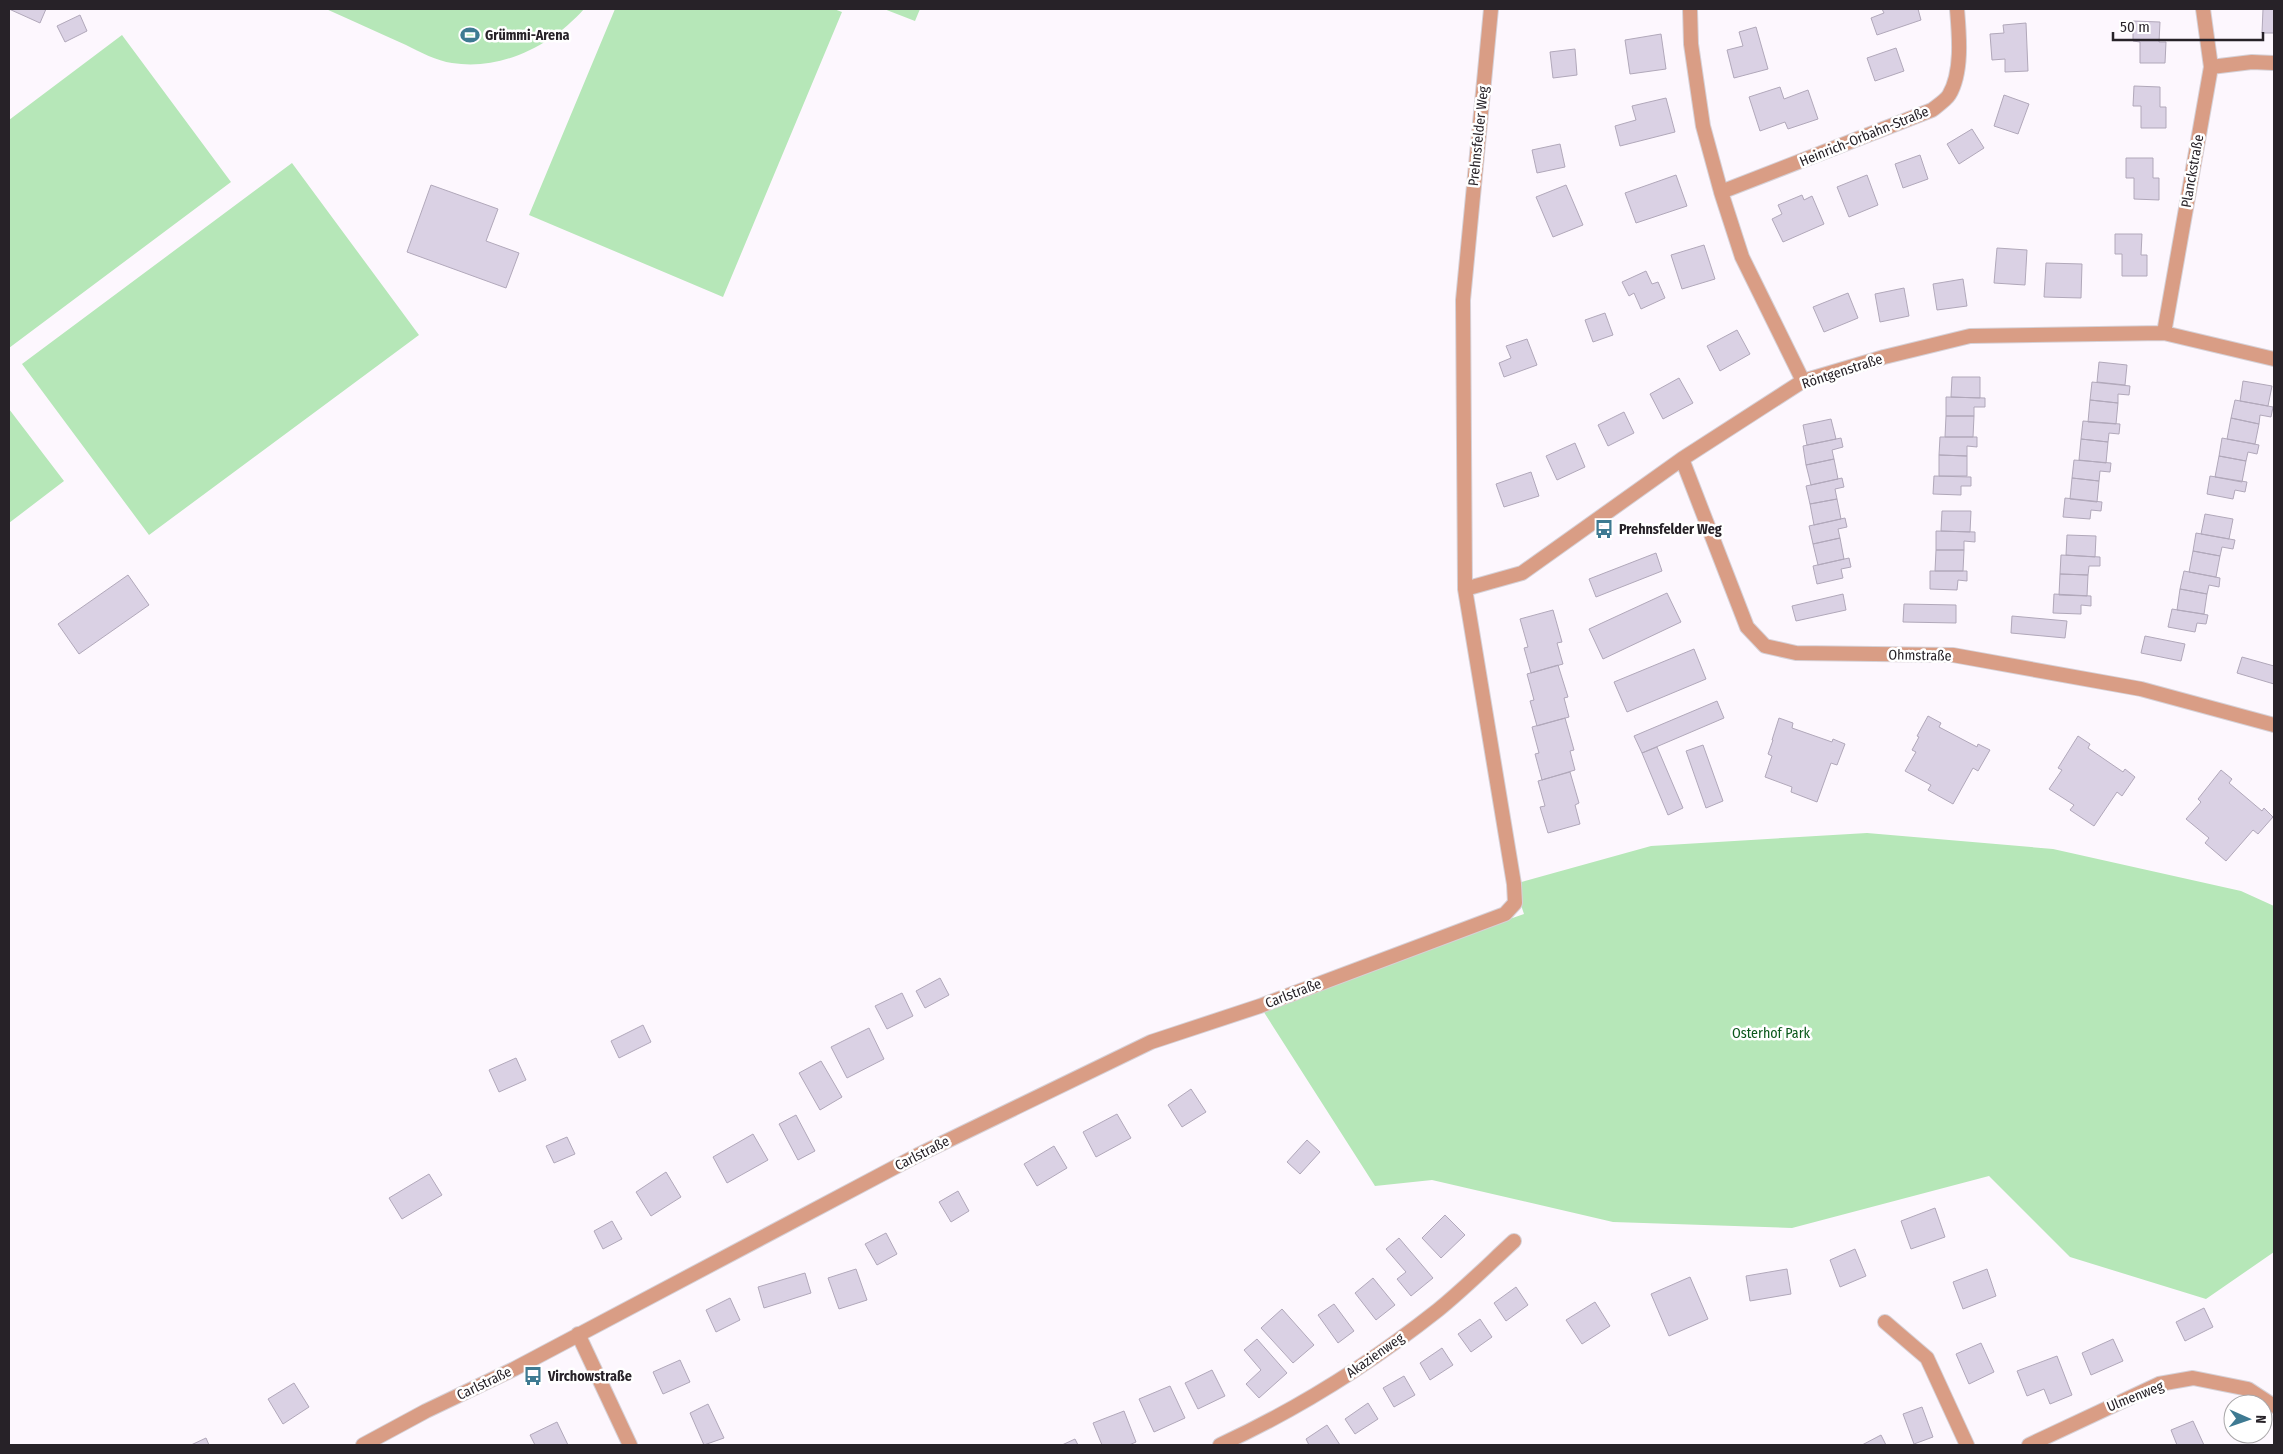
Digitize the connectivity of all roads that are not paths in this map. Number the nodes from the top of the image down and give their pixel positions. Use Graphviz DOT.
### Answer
graph roads {
  1 [pos="1491,9"];
  2 [pos="1690,9"];
  3 [pos="1957,9"];
  4 [pos="2203,9"];
  5 [pos="2274,63"];
  6 [pos="2211,67"];
  7 [pos="1721,192"];
  8 [pos="2164,333"];
  9 [pos="2274,359"];
  10 [pos="1803,381"];
  11 [pos="1682,459"];
  12 [pos="1465,589"];
  13 [pos="2274,725"];
  14 [pos="1505,914"];
  15 [pos="1514,1241"];
  16 [pos="1885,1322"];
  17 [pos="578,1334"];
  18 [pos="2274,1406"];
  19 [pos="363,1445"];
  20 [pos="630,1445"];
  21 [pos="1220,1445"];
  22 [pos="1968,1445"];
  23 [pos="2028,1445"];
  1 -- 12 [label="street, Prehnsfelder Weg"];
  2 -- 7 [label="street"];
  3 -- 7 [label="street, Heinrich-Orbahn-Straße"];
  4 -- 6 [label="street, Planckstraße"];
  5 -- 6 [label="street"];
  6 -- 8 [label="street, Planckstraße"];
  7 -- 10 [label="street"];
  8 -- 9 [label="street, Röntgenstraße"];
  8 -- 10 [label="street, Röntgenstraße"];
  10 -- 11 [label="street, Röntgenstraße"];
  11 -- 12 [label="street, Röntgenstraße"];
  11 -- 13 [label="street, Ohmstraße"];
  12 -- 14 [label="street, Prehnsfelder Weg"];
  14 -- 17 [label="street, Carlstraße"];
  15 -- 21 [label="street, Akazienweg"];
  16 -- 22 [label="street"];
  17 -- 19 [label="street, Carlstraße"];
  17 -- 20 [label="street"];
  18 -- 23 [label="street, Ulmenweg"];
}
